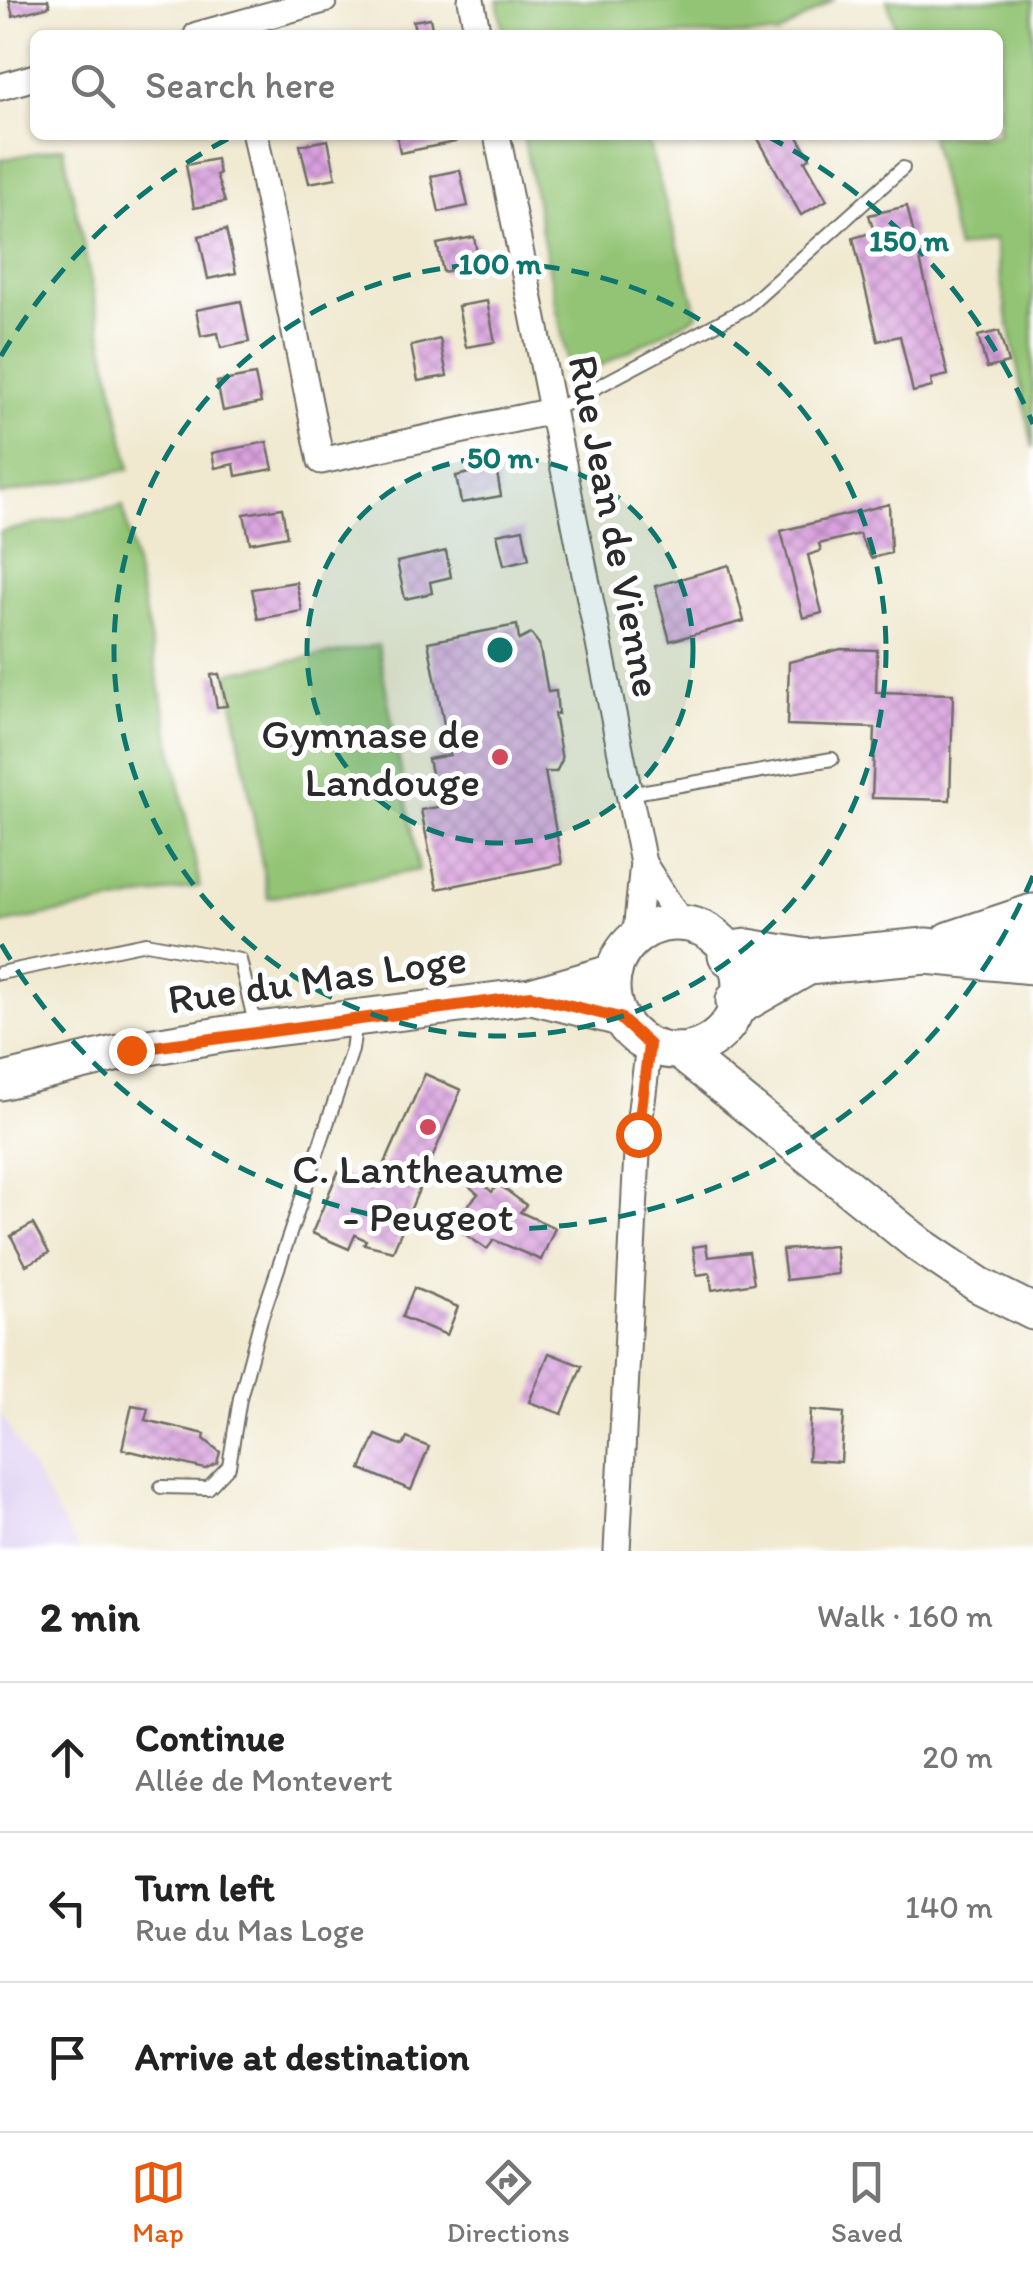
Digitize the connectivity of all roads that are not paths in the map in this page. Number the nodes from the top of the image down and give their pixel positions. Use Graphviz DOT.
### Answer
graph roads {
  1 [pos="324,0"];
  2 [pos="470,0"];
  3 [pos="234,30"];
  4 [pos="477,30"];
  5 [pos="30,79"];
  6 [pos="0,87"];
  7 [pos="256,140"];
  8 [pos="499,140"];
  9 [pos="903,168"];
  10 [pos="552,411"];
  11 [pos="832,759"];
  12 [pos="628,794"];
  13 [pos="643,864"];
  14 [pos="1033,917"];
  15 [pos="681,922"];
  16 [pos="641,933"];
  17 [pos="926,952"];
  18 [pos="731,954"];
  19 [pos="1033,961"];
  20 [pos="807,962"];
  21 [pos="614,972"];
  22 [pos="0,973"];
  23 [pos="531,996"];
  24 [pos="734,1012"];
  25 [pos="356,1017"];
  26 [pos="620,1018"];
  27 [pos="256,1030"];
  28 [pos="664,1048"];
  29 [pos="0,1082"];
  30 [pos="728,1087"];
  31 [pos="1033,1312"];
  32 [pos="161,1487"];
  33 [pos="617,1551"];
  1 -- 3 [label="street"];
  2 -- 4 [label="street"];
  5 -- 6 [label="street"];
  7 -- 10 [label="street"];
  8 -- 10 [label="street, Rue Jean de Vienne"];
  9 -- 10 [label="lane"];
  10 -- 12 [label="street, Rue Jean de Vienne"];
  11 -- 12 [label="lane"];
  12 -- 13 [label="street, Rue Jean de Vienne"];
  13 -- 15 [label="street"];
  13 -- 16 [label="street, Rue Jean de Vienne"];
  14 -- 17 [label="highway"];
  15 -- 16 [label="main road"];
  15 -- 18 [label="main road"];
  16 -- 21 [label="main road"];
  17 -- 19 [label="highway"];
  17 -- 20 [label="highway"];
  18 -- 20 [label="highway"];
  18 -- 24 [label="main road"];
  20 -- 24 [label="highway"];
  21 -- 23 [label="main road, Rue du Mas Loge"];
  21 -- 26 [label="main road"];
  22 -- 27 [label="lane"];
  23 -- 25 [label="main road, Rue du Mas Loge"];
  23 -- 26 [label="main road, Rue du Mas Loge"];
  24 -- 28 [label="main road"];
  24 -- 30 [label="main road"];
  25 -- 27 [label="main road, Rue du Mas Loge"];
  25 -- 32 [label="lane"];
  26 -- 28 [label="main road"];
  27 -- 29 [label="main road, Rue du Mas Loge"];
  28 -- 30 [label="main road"];
  28 -- 33 [label="street"];
  30 -- 31 [label="main road"];
}
